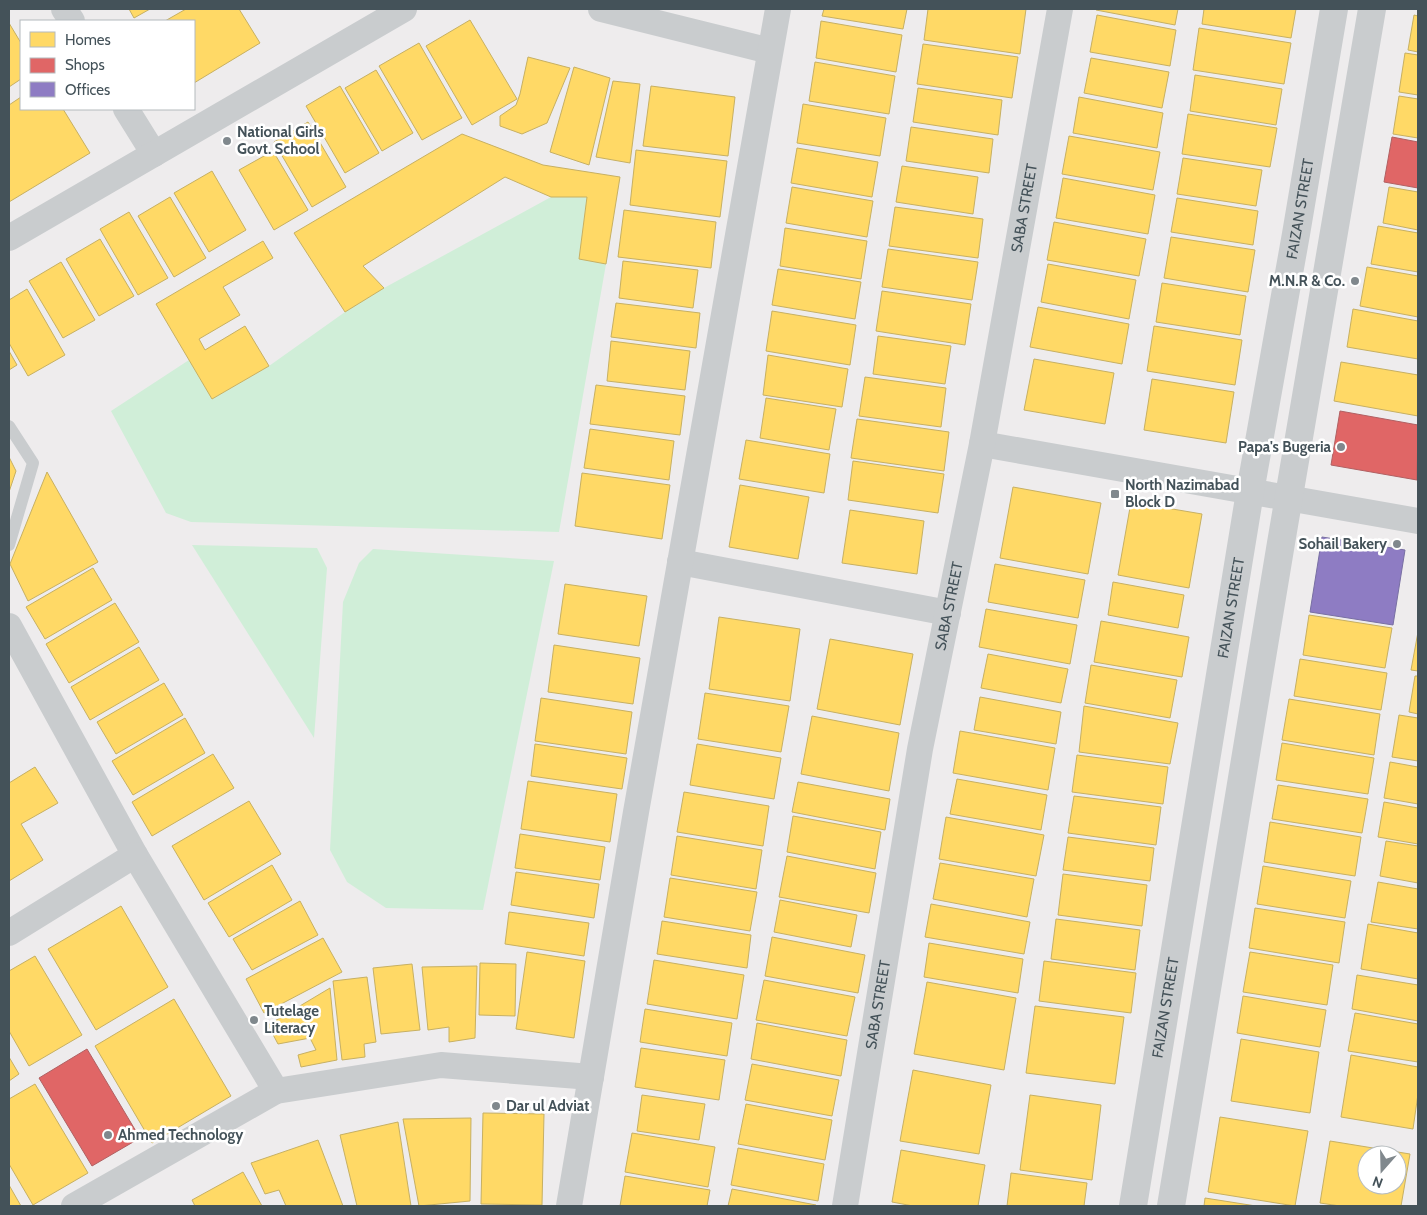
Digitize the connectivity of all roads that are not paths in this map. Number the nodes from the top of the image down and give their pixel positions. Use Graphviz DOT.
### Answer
graph roads {
  1 [pos="64,9"];
  2 [pos="404,9"];
  3 [pos="601,9"];
  4 [pos="778,9"];
  5 [pos="1060,9"];
  6 [pos="1334,9"];
  7 [pos="1372,9"];
  8 [pos="71,20"];
  9 [pos="770,50"];
  10 [pos="127,110"];
  11 [pos="154,154"];
  12 [pos="9,238"];
  13 [pos="9,426"];
  14 [pos="982,444"];
  15 [pos="1250,492"];
  16 [pos="1290,498"];
  17 [pos="1418,521"];
  18 [pos="9,545"];
  19 [pos="680,562"];
  20 [pos="948,613"];
  21 [pos="9,626"];
  22 [pos="135,855"];
  23 [pos="9,933"];
  24 [pos="591,1076"];
  25 [pos="276,1091"];
  26 [pos="74,1206"];
  27 [pos="569,1206"];
  28 [pos="845,1206"];
  29 [pos="1133,1206"];
  30 [pos="1171,1206"];
  1 -- 8 [label="street"];
  2 -- 11 [label="street"];
  3 -- 9 [label="street"];
  4 -- 9 [label="street"];
  5 -- 14 [label="street, SABA STREET"];
  6 -- 15 [label="street, FAIZAN STREET"];
  7 -- 16 [label="street"];
  9 -- 19 [label="street"];
  10 -- 11 [label="street"];
  11 -- 12 [label="street"];
  13 -- 18 [label="lane"];
  14 -- 15 [label="street"];
  14 -- 20 [label="street, SABA STREET"];
  15 -- 16 [label="street"];
  15 -- 29 [label="street, FAIZAN STREET"];
  16 -- 17 [label="street"];
  16 -- 30 [label="street"];
  19 -- 20 [label="street"];
  19 -- 24 [label="street"];
  20 -- 28 [label="street, SABA STREET"];
  21 -- 22 [label="street"];
  22 -- 23 [label="street"];
  22 -- 25 [label="street"];
  24 -- 25 [label="street"];
  24 -- 27 [label="street"];
  25 -- 26 [label="street"];
}
